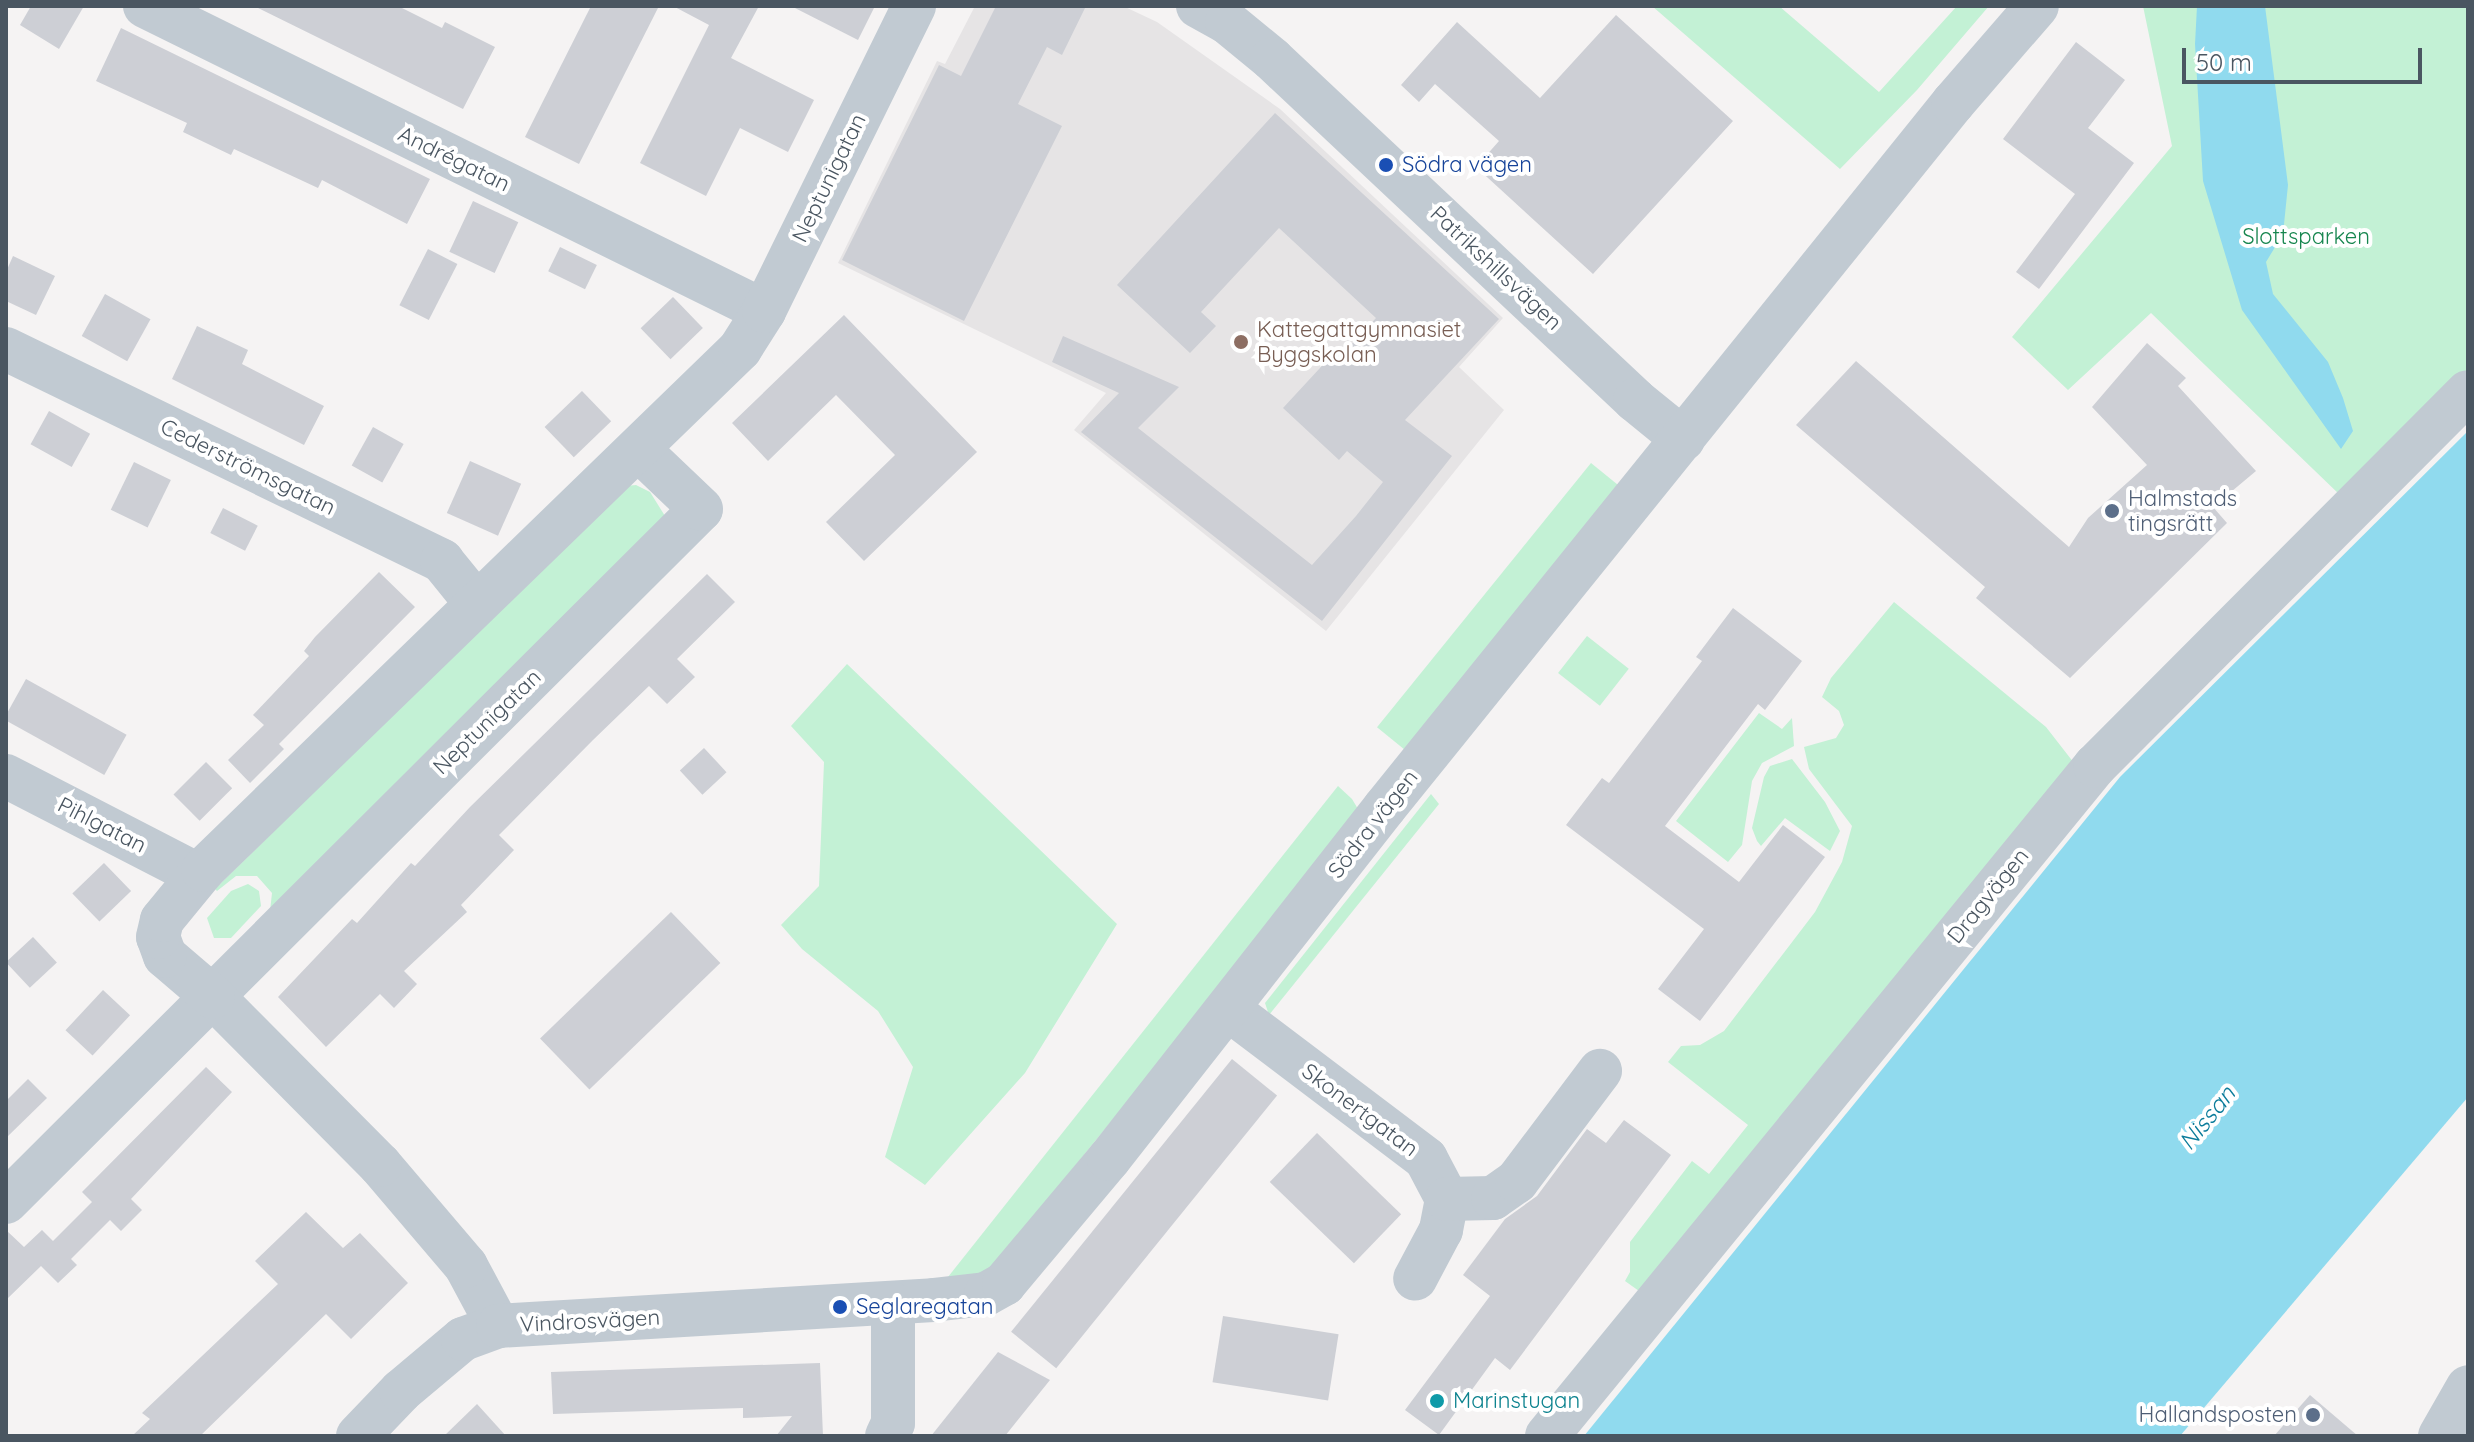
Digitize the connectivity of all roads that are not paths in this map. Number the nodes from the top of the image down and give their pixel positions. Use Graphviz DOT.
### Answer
graph roads {
  1 [pos="145,6"];
  2 [pos="914,6"];
  3 [pos="1198,6"];
  4 [pos="2037,6"];
  5 [pos="764,311"];
  6 [pos="6,349"];
  7 [pos="2468,392"];
  8 [pos="1683,439"];
  9 [pos="639,450"];
  10 [pos="476,603"];
  11 [pos="6,776"];
  12 [pos="198,875"];
  13 [pos="213,997"];
  14 [pos="1228,1009"];
  15 [pos="1600,1071"];
  16 [pos="1447,1199"];
  17 [pos="6,1202"];
  18 [pos="1016,1273"];
  19 [pos="1415,1279"];
  20 [pos="893,1304"];
  21 [pos="498,1326"];
  22 [pos="2468,1387"];
  23 [pos="358,1436"];
  24 [pos="887,1436"];
  25 [pos="1547,1436"];
  26 [pos="2440,1436"];
  1 -- 5 [label="street, Andrégatan"];
  2 -- 5 [label="street, Neptunigatan"];
  3 -- 8 [label="street, Patrikshillsvägen"];
  4 -- 8 [label="street, Södra vägen"];
  5 -- 9 [label="street, Neptunigatan"];
  6 -- 10 [label="street, Cederströmsgatan"];
  7 -- 25 [label="street, Dragvägen"];
  8 -- 14 [label="street, Södra vägen"];
  9 -- 10 [label="street, Neptunigatan"];
  9 -- 13 [label="street, Neptunigatan"];
  10 -- 12 [label="street, Neptunigatan"];
  11 -- 12 [label="street, Pihlgatan"];
  12 -- 13 [label="street, Neptunigatan"];
  13 -- 17 [label="street, Neptunigatan"];
  13 -- 21 [label="street, Vindrosvägen"];
  14 -- 16 [label="street, Skonertgatan"];
  14 -- 18 [label="street, Södra vägen"];
  15 -- 16 [label="street"];
  16 -- 19 [label="street"];
  18 -- 20 [label="street, Vindrosvägen"];
  20 -- 21 [label="street, Vindrosvägen"];
  20 -- 24 [label="street"];
  21 -- 23 [label="street"];
  22 -- 26 [label="street"];
}
